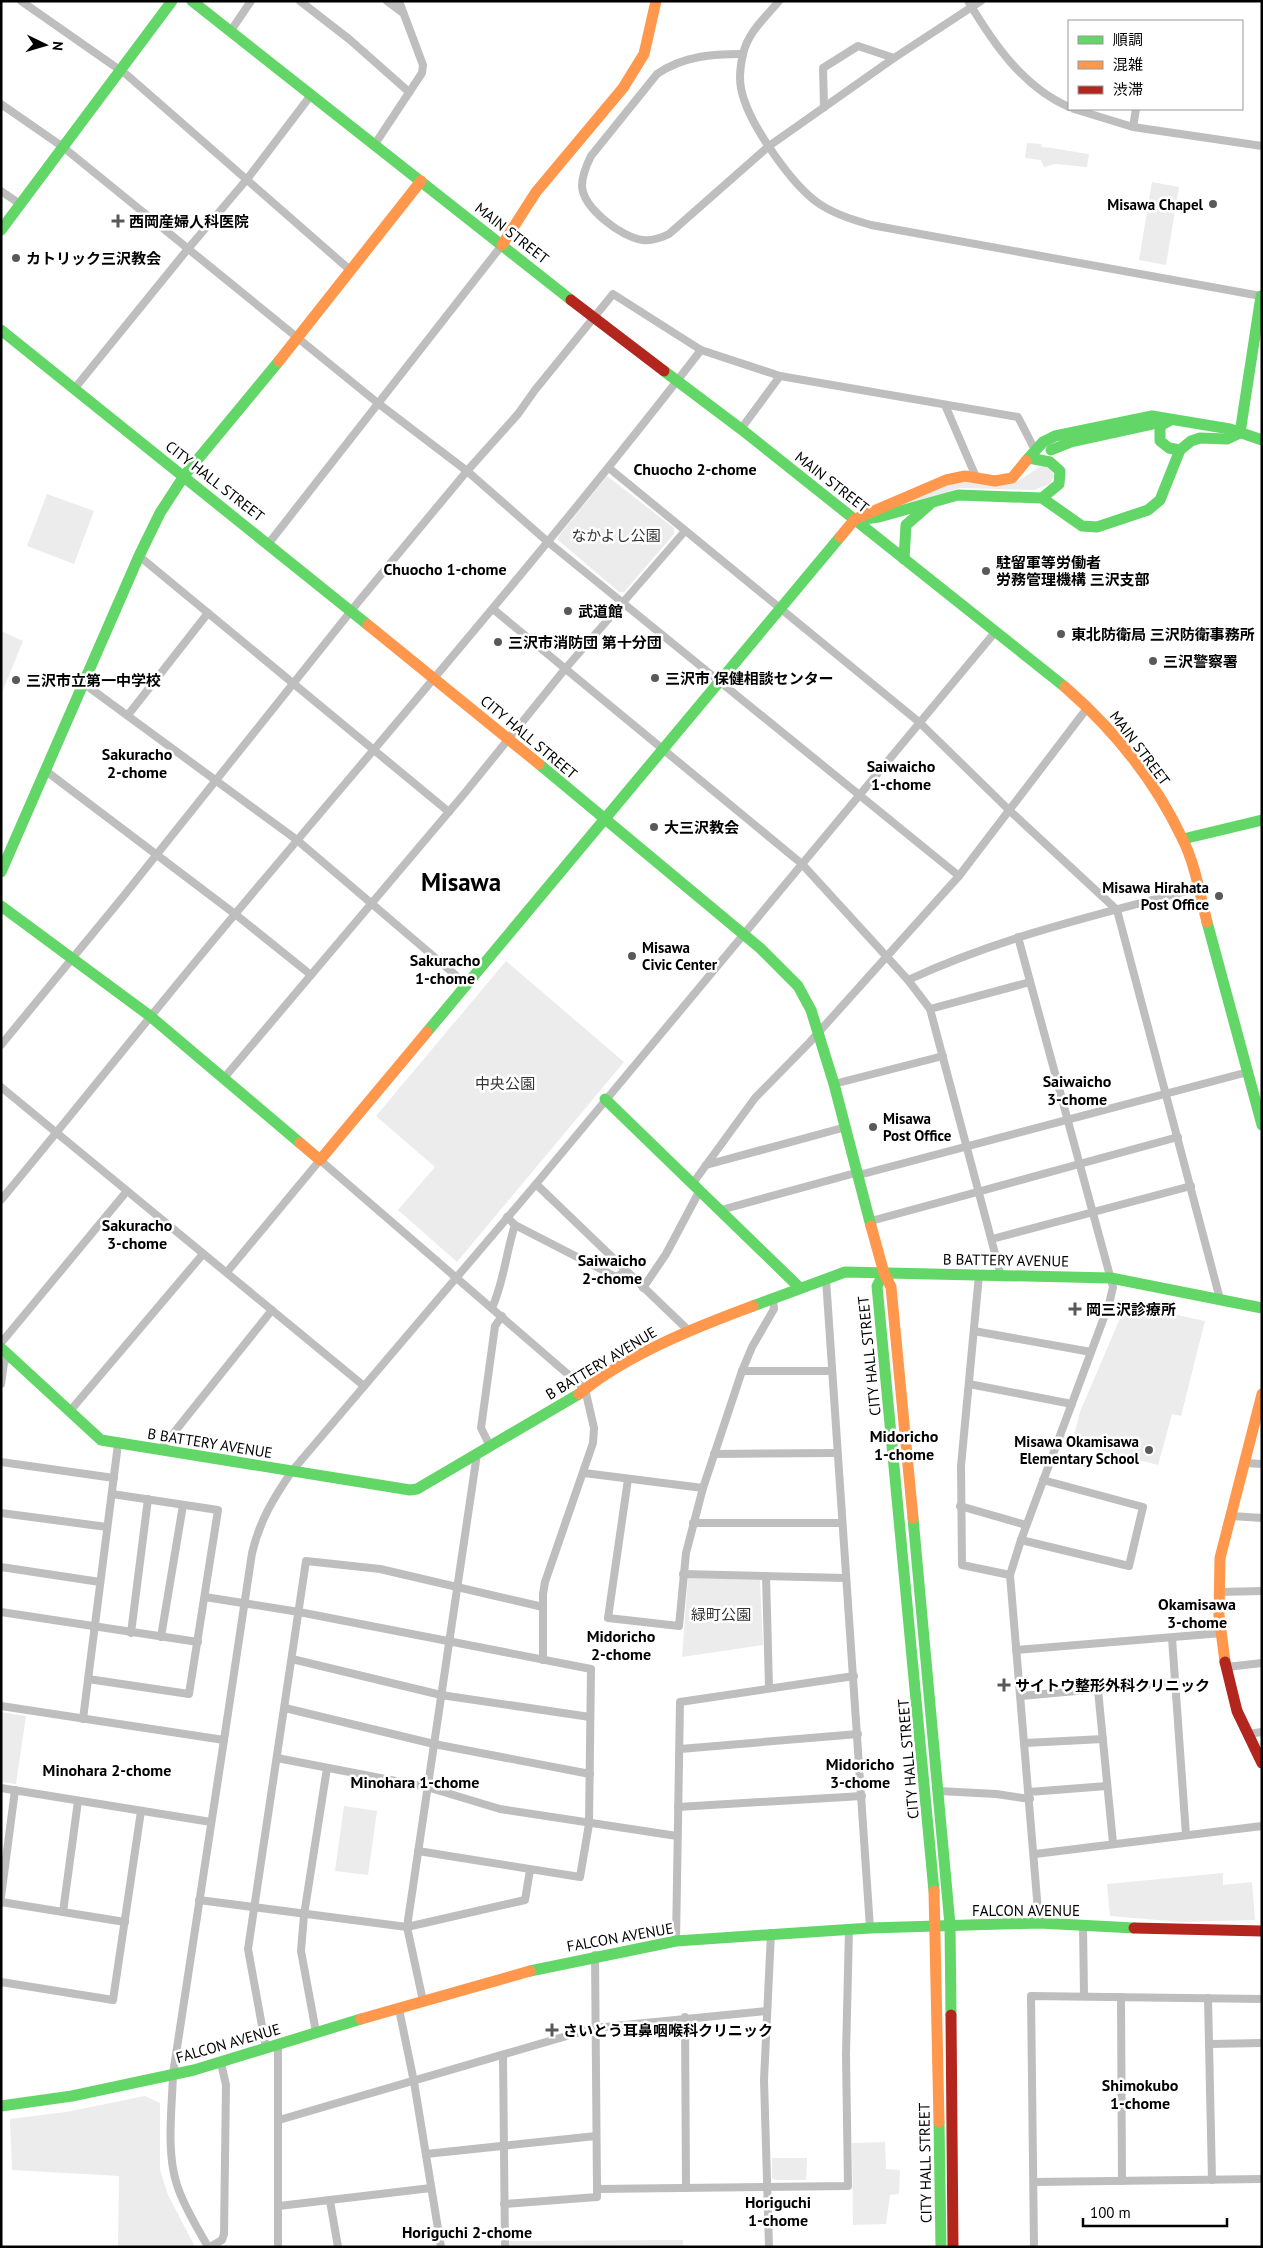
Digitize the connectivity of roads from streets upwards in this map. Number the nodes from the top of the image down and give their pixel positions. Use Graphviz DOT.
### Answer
graph roads {
  1 [pos="21,1"];
  2 [pos="172,1"];
  3 [pos="192,1"];
  4 [pos="251,1"];
  5 [pos="300,1"];
  6 [pos="387,1"];
  7 [pos="399,1"];
  8 [pos="656,1"];
  9 [pos="779,1"];
  10 [pos="981,1"];
  11 [pos="970,4"];
  12 [pos="403,13"];
  13 [pos="230,32"];
  14 [pos="743,54"];
  15 [pos="894,58"];
  16 [pos="121,71"];
  17 [pos="408,92"];
  18 [pos="311,95"];
  19 [pos="1,104"];
  20 [pos="1068,106"];
  21 [pos="824,107"];
  22 [pos="1077,110"];
  23 [pos="1136,110"];
  24 [pos="1133,127"];
  25 [pos="375,144"];
  26 [pos="769,146"];
  27 [pos="1262,146"];
  28 [pos="62,147"];
  29 [pos="248,178"];
  30 [pos="421,180"];
  31 [pos="1,191"];
  32 [pos="20,204"];
  33 [pos="1,230"];
  34 [pos="502,245"];
  35 [pos="187,250"];
  36 [pos="350,270"];
  37 [pos="1261,296"];
  38 [pos="594,317"];
  39 [pos="1,330"];
  40 [pos="298,338"];
  41 [pos="701,350"];
  42 [pos="780,376"];
  43 [pos="678,381"];
  44 [pos="75,388"];
  45 [pos="379,404"];
  46 [pos="945,405"];
  47 [pos="1169,421"];
  48 [pos="741,429"];
  49 [pos="1240,433"];
  50 [pos="1262,440"];
  51 [pos="1051,450"];
  52 [pos="1180,450"];
  53 [pos="1032,454"];
  54 [pos="609,468"];
  55 [pos="467,471"];
  56 [pos="184,476"];
  57 [pos="976,477"];
  58 [pos="1042,498"];
  59 [pos="937,500"];
  60 [pos="855,519"];
  61 [pos="685,531"];
  62 [pos="548,542"];
  63 [pos="269,543"];
  64 [pos="139,556"];
  65 [pos="904,559"];
  66 [pos="624,604"];
  67 [pos="493,609"];
  68 [pos="780,609"];
  69 [pos="352,610"];
  70 [pos="208,613"];
  71 [pos="996,631"];
  72 [pos="565,669"];
  73 [pos="434,678"];
  74 [pos="720,681"];
  75 [pos="83,683"];
  76 [pos="294,684"];
  77 [pos="1088,707"];
  78 [pos="128,716"];
  79 [pos="919,722"];
  80 [pos="509,740"];
  81 [pos="663,750"];
  82 [pos="375,751"];
  83 [pos="46,771"];
  84 [pos="217,780"];
  85 [pos="860,793"];
  86 [pos="1009,810"];
  87 [pos="450,812"];
  88 [pos="604,819"];
  89 [pos="1262,820"];
  90 [pos="298,840"];
  91 [pos="1182,840"];
  92 [pos="157,855"];
  93 [pos="802,864"];
  94 [pos="1,872"];
  95 [pos="959,876"];
  96 [pos="1198,888"];
  97 [pos="372,902"];
  98 [pos="1,906"];
  99 [pos="1117,910"];
  100 [pos="235,914"];
  101 [pos="743,934"];
  102 [pos="1018,937"];
  103 [pos="887,957"];
  104 [pos="74,959"];
  105 [pos="311,975"];
  106 [pos="908,980"];
  107 [pos="1030,982"];
  108 [pos="466,984"];
  109 [pos="930,1009"];
  110 [pos="150,1016"];
  111 [pos="819,1031"];
  112 [pos="1,1046"];
  113 [pos="943,1056"];
  114 [pos="1248,1072"];
  115 [pos="224,1078"];
  116 [pos="834,1084"];
  117 [pos="1,1086"];
  118 [pos="1167,1094"];
  119 [pos="605,1098"];
  120 [pos="1260,1111"];
  121 [pos="1067,1120"];
  122 [pos="1262,1125"];
  123 [pos="846,1127"];
  124 [pos="57,1133"];
  125 [pos="1178,1137"];
  126 [pos="967,1146"];
  127 [pos="320,1160"];
  128 [pos="1079,1164"];
  129 [pos="706,1165"];
  130 [pos="859,1173"];
  131 [pos="536,1184"];
  132 [pos="696,1186"];
  133 [pos="1191,1186"];
  134 [pos="979,1191"];
  135 [pos="128,1192"];
  136 [pos="1,1200"];
  137 [pos="721,1210"];
  138 [pos="1092,1212"];
  139 [pos="506,1217"];
  140 [pos="872,1221"];
  141 [pos="515,1225"];
  142 [pos="992,1239"];
  143 [pos="203,1254"];
  144 [pos="626,1270"];
  145 [pos="227,1272"];
  146 [pos="884,1273"];
  147 [pos="979,1275"];
  148 [pos="455,1276"];
  149 [pos="1001,1276"];
  150 [pos="1111,1278"];
  151 [pos="826,1279"];
  152 [pos="643,1288"];
  153 [pos="800,1288"];
  154 [pos="773,1298"];
  155 [pos="1220,1299"];
  156 [pos="492,1308"];
  157 [pos="1262,1308"];
  158 [pos="272,1310"];
  159 [pos="502,1316"];
  160 [pos="688,1330"];
  161 [pos="974,1331"];
  162 [pos="1,1343"];
  163 [pos="5,1352"];
  164 [pos="1091,1352"];
  165 [pos="742,1370"];
  166 [pos="831,1371"];
  167 [pos="1,1384"];
  168 [pos="969,1384"];
  169 [pos="364,1386"];
  170 [pos="585,1389"];
  171 [pos="1262,1394"];
  172 [pos="1072,1404"];
  173 [pos="70,1411"];
  174 [pos="118,1444"];
  175 [pos="490,1446"];
  176 [pos="160,1450"];
  177 [pos="837,1453"];
  178 [pos="476,1454"];
  179 [pos="714,1454"];
  180 [pos="1,1462"];
  181 [pos="1245,1463"];
  182 [pos="1262,1464"];
  183 [pos="292,1471"];
  184 [pos="584,1473"];
  185 [pos="114,1478"];
  186 [pos="628,1479"];
  187 [pos="1043,1480"];
  188 [pos="703,1488"];
  189 [pos="112,1494"];
  190 [pos="148,1499"];
  191 [pos="183,1505"];
  192 [pos="960,1506"];
  193 [pos="1,1513"];
  194 [pos="1232,1516"];
  195 [pos="1262,1518"];
  196 [pos="693,1523"];
  197 [pos="842,1523"];
  198 [pos="1026,1525"];
  199 [pos="107,1527"];
  200 [pos="1020,1540"];
  201 [pos="1,1567"];
  202 [pos="683,1574"];
  203 [pos="1010,1575"];
  204 [pos="766,1576"];
  205 [pos="846,1578"];
  206 [pos="100,1582"];
  207 [pos="458,1587"];
  208 [pos="1262,1591"];
  209 [pos="1218,1592"];
  210 [pos="205,1597"];
  211 [pos="244,1603"];
  212 [pos="543,1607"];
  213 [pos="1,1612"];
  214 [pos="299,1612"];
  215 [pos="94,1627"];
  216 [pos="131,1632"];
  217 [pos="1222,1633"];
  218 [pos="161,1637"];
  219 [pos="1172,1638"];
  220 [pos="449,1641"];
  221 [pos="198,1642"];
  222 [pos="1016,1650"];
  223 [pos="292,1658"];
  224 [pos="543,1660"];
  225 [pos="1262,1664"];
  226 [pos="1226,1667"];
  227 [pos="854,1676"];
  228 [pos="88,1679"];
  229 [pos="1176,1682"];
  230 [pos="769,1687"];
  231 [pos="1098,1690"];
  232 [pos="441,1695"];
  233 [pos="1020,1696"];
  234 [pos="1,1706"];
  235 [pos="285,1708"];
  236 [pos="590,1717"];
  237 [pos="83,1719"];
  238 [pos="1262,1732"];
  239 [pos="858,1734"];
  240 [pos="1248,1734"];
  241 [pos="1103,1738"];
  242 [pos="224,1740"];
  243 [pos="1025,1743"];
  244 [pos="434,1744"];
  245 [pos="680,1749"];
  246 [pos="277,1758"];
  247 [pos="1262,1763"];
  248 [pos="327,1768"];
  249 [pos="590,1774"];
  250 [pos="1107,1786"];
  251 [pos="427,1787"];
  252 [pos="1,1788"];
  253 [pos="15,1790"];
  254 [pos="939,1791"];
  255 [pos="862,1796"];
  256 [pos="1030,1796"];
  257 [pos="78,1801"];
  258 [pos="678,1807"];
  259 [pos="141,1811"];
  260 [pos="211,1822"];
  261 [pos="588,1824"];
  262 [pos="1262,1826"];
  263 [pos="1186,1835"];
  264 [pos="677,1836"];
  265 [pos="1113,1844"];
  266 [pos="418,1851"];
  267 [pos="1035,1854"];
  268 [pos="530,1870"];
  269 [pos="1,1897"];
  270 [pos="199,1900"];
  271 [pos="1,1902"];
  272 [pos="254,1908"];
  273 [pos="63,1912"];
  274 [pos="304,1915"];
  275 [pos="125,1922"];
  276 [pos="1039,1923"];
  277 [pos="1084,1924"];
  278 [pos="950,1925"];
  279 [pos="936,1926"];
  280 [pos="408,1928"];
  281 [pos="870,1928"];
  282 [pos="849,1929"];
  283 [pos="1262,1931"];
  284 [pos="771,1933"];
  285 [pos="676,1941"];
  286 [pos="594,1955"];
  287 [pos="1,1982"];
  288 [pos="1084,1996"];
  289 [pos="1121,1997"];
  290 [pos="1208,1998"];
  291 [pos="1262,1999"];
  292 [pos="423,2001"];
  293 [pos="399,2009"];
  294 [pos="767,2011"];
  295 [pos="685,2017"];
  296 [pos="594,2028"];
  297 [pos="316,2032"];
  298 [pos="1262,2043"];
  299 [pos="278,2044"];
  300 [pos="1210,2044"];
  301 [pos="266,2048"];
  302 [pos="503,2055"];
  303 [pos="221,2063"];
  304 [pos="173,2074"];
  305 [pos="414,2082"];
  306 [pos="1,2106"];
  307 [pos="279,2120"];
  308 [pos="596,2136"];
  309 [pos="503,2145"];
  310 [pos="426,2154"];
  311 [pos="1262,2179"];
  312 [pos="1212,2180"];
  313 [pos="1122,2181"];
  314 [pos="1034,2182"];
  315 [pos="768,2187"];
  316 [pos="431,2188"];
  317 [pos="686,2188"];
  318 [pos="597,2189"];
  319 [pos="330,2201"];
  320 [pos="504,2204"];
  321 [pos="279,2206"];
  322 [pos="209,2247"];
  323 [pos="278,2247"];
  324 [pos="338,2247"];
  325 [pos="441,2247"];
  326 [pos="505,2247"];
  327 [pos="769,2247"];
  328 [pos="941,2247"];
  329 [pos="953,2247"];
  330 [pos="1034,2247"];
  1 -- 16 [label="street"];
  2 -- 16 [label="street"];
  3 -- 13 [label="street, MAIN STREET"];
  4 -- 13 [label="street"];
  5 -- 17 [label="street"];
  6 -- 12 [label="street"];
  7 -- 12 [label="street"];
  8 -- 34 [label="street"];
  9 -- 14 [label="street"];
  10 -- 11 [label="street"];
  11 -- 15 [label="street"];
  11 -- 20 [label="street"];
  12 -- 17 [label="street"];
  13 -- 18 [label="street, MAIN STREET"];
  14 -- 26 [label="street"];
  14 -- 26 [label="street"];
  15 -- 21 [label="street"];
  15 -- 21 [label="street"];
  16 -- 28 [label="street"];
  16 -- 29 [label="street"];
  17 -- 25 [label="street"];
  18 -- 25 [label="street, MAIN STREET"];
  18 -- 29 [label="street"];
  19 -- 28 [label="street"];
  21 -- 26 [label="street"];
  22 -- 24 [label="street"];
  23 -- 24 [label="street"];
  24 -- 27 [label="street"];
  25 -- 30 [label="street, MAIN STREET"];
  26 -- 37 [label="street"];
  28 -- 32 [label="street"];
  28 -- 35 [label="street"];
  29 -- 35 [label="street"];
  29 -- 36 [label="street"];
  30 -- 34 [label="street, MAIN STREET"];
  30 -- 36 [label="street"];
  31 -- 32 [label="street"];
  32 -- 33 [label="street"];
  34 -- 38 [label="street, MAIN STREET"];
  34 -- 45 [label="street"];
  35 -- 40 [label="street"];
  35 -- 44 [label="street"];
  36 -- 40 [label="street"];
  37 -- 49 [label="street"];
  38 -- 41 [label="street"];
  38 -- 43 [label="street, MAIN STREET"];
  38 -- 55 [label="street"];
  39 -- 44 [label="street, CITY HALL STREET"];
  40 -- 45 [label="street"];
  40 -- 56 [label="street"];
  41 -- 42 [label="street"];
  41 -- 43 [label="street"];
  42 -- 46 [label="street"];
  42 -- 48 [label="street"];
  43 -- 48 [label="street, MAIN STREET"];
  43 -- 54 [label="street"];
  44 -- 56 [label="street, CITY HALL STREET"];
  45 -- 55 [label="street"];
  45 -- 63 [label="street"];
  46 -- 53 [label="street"];
  46 -- 57 [label="street"];
  47 -- 49 [label="street"];
  47 -- 51 [label="street"];
  47 -- 52 [label="street"];
  47 -- 53 [label="street"];
  48 -- 60 [label="street, MAIN STREET"];
  49 -- 50 [label="street"];
  49 -- 52 [label="street"];
  52 -- 58 [label="street"];
  53 -- 57 [label="street"];
  53 -- 58 [label="street"];
  54 -- 61 [label="street"];
  54 -- 62 [label="street"];
  55 -- 62 [label="street"];
  55 -- 69 [label="street"];
  56 -- 63 [label="street, CITY HALL STREET"];
  56 -- 64 [label="street"];
  57 -- 60 [label="street"];
  58 -- 59 [label="street"];
  59 -- 60 [label="street"];
  59 -- 65 [label="street"];
  60 -- 65 [label="street, MAIN STREET"];
  60 -- 68 [label="street"];
  61 -- 66 [label="street"];
  61 -- 68 [label="street"];
  62 -- 66 [label="street"];
  62 -- 67 [label="street"];
  63 -- 69 [label="street, CITY HALL STREET"];
  64 -- 70 [label="street"];
  64 -- 75 [label="street"];
  65 -- 71 [label="street, MAIN STREET"];
  66 -- 72 [label="street"];
  66 -- 74 [label="street"];
  67 -- 72 [label="street"];
  67 -- 73 [label="street"];
  68 -- 74 [label="street"];
  68 -- 79 [label="street"];
  69 -- 73 [label="street, CITY HALL STREET"];
  69 -- 76 [label="street"];
  70 -- 76 [label="street"];
  70 -- 78 [label="street"];
  71 -- 77 [label="street, MAIN STREET"];
  71 -- 79 [label="street"];
  72 -- 80 [label="street"];
  72 -- 81 [label="street"];
  73 -- 80 [label="street, CITY HALL STREET"];
  73 -- 82 [label="street"];
  74 -- 81 [label="street"];
  74 -- 85 [label="street"];
  75 -- 78 [label="street"];
  75 -- 83 [label="street"];
  76 -- 82 [label="street"];
  76 -- 84 [label="street"];
  77 -- 86 [label="street"];
  77 -- 91 [label="street, MAIN STREET"];
  78 -- 84 [label="street"];
  79 -- 85 [label="street"];
  79 -- 86 [label="street"];
  80 -- 87 [label="street"];
  80 -- 88 [label="street, CITY HALL STREET"];
  81 -- 88 [label="street"];
  81 -- 93 [label="street"];
  82 -- 87 [label="street"];
  82 -- 90 [label="street"];
  83 -- 92 [label="street"];
  83 -- 94 [label="street"];
  84 -- 90 [label="street"];
  84 -- 92 [label="street"];
  85 -- 93 [label="street"];
  85 -- 95 [label="street"];
  86 -- 95 [label="street"];
  86 -- 99 [label="street"];
  87 -- 97 [label="street"];
  88 -- 101 [label="street, CITY HALL STREET"];
  88 -- 108 [label="street"];
  89 -- 91 [label="street"];
  90 -- 97 [label="street"];
  90 -- 100 [label="street"];
  91 -- 96 [label="street, MAIN STREET"];
  92 -- 100 [label="street"];
  92 -- 104 [label="street"];
  93 -- 101 [label="street"];
  93 -- 103 [label="street"];
  95 -- 103 [label="street"];
  96 -- 99 [label="street"];
  96 -- 114 [label="street, MAIN STREET"];
  97 -- 105 [label="street"];
  97 -- 108 [label="street"];
  98 -- 104 [label="street"];
  99 -- 102 [label="street"];
  99 -- 118 [label="street"];
  100 -- 105 [label="street"];
  100 -- 110 [label="street"];
  101 -- 111 [label="street, CITY HALL STREET"];
  101 -- 119 [label="street"];
  102 -- 106 [label="street"];
  102 -- 107 [label="street"];
  103 -- 106 [label="street"];
  103 -- 111 [label="street"];
  104 -- 110 [label="street"];
  104 -- 112 [label="street"];
  105 -- 115 [label="street"];
  106 -- 109 [label="street"];
  107 -- 109 [label="street"];
  107 -- 121 [label="street"];
  108 -- 127 [label="street"];
  109 -- 113 [label="street"];
  110 -- 115 [label="street"];
  110 -- 124 [label="street"];
  111 -- 116 [label="street, CITY HALL STREET"];
  111 -- 129 [label="street"];
  113 -- 116 [label="street"];
  113 -- 126 [label="street"];
  114 -- 118 [label="street"];
  114 -- 120 [label="street, MAIN STREET"];
  115 -- 127 [label="street"];
  116 -- 123 [label="street, CITY HALL STREET"];
  117 -- 124 [label="street"];
  118 -- 121 [label="street"];
  118 -- 125 [label="street"];
  119 -- 131 [label="street"];
  119 -- 132 [label="street"];
  120 -- 122 [label="street, MAIN STREET"];
  121 -- 126 [label="street"];
  121 -- 128 [label="street"];
  123 -- 129 [label="street"];
  123 -- 130 [label="street, CITY HALL STREET"];
  124 -- 135 [label="street"];
  124 -- 136 [label="street"];
  125 -- 128 [label="street"];
  125 -- 133 [label="street"];
  126 -- 130 [label="street"];
  126 -- 134 [label="street"];
  127 -- 145 [label="street"];
  127 -- 148 [label="street"];
  128 -- 134 [label="street"];
  128 -- 138 [label="street"];
  129 -- 132 [label="street"];
  130 -- 137 [label="street"];
  130 -- 140 [label="street, CITY HALL STREET"];
  131 -- 139 [label="street"];
  131 -- 144 [label="street"];
  132 -- 137 [label="street"];
  132 -- 152 [label="street"];
  133 -- 138 [label="street"];
  133 -- 155 [label="street"];
  134 -- 140 [label="street"];
  134 -- 142 [label="street"];
  135 -- 143 [label="street"];
  135 -- 162 [label="street"];
  137 -- 153 [label="street"];
  138 -- 142 [label="street"];
  138 -- 150 [label="street"];
  139 -- 141 [label="street"];
  139 -- 148 [label="street"];
  140 -- 146 [label="street, CITY HALL STREET"];
  141 -- 144 [label="street"];
  141 -- 156 [label="street"];
  142 -- 149 [label="street"];
  143 -- 145 [label="street"];
  143 -- 173 [label="street"];
  144 -- 152 [label="street"];
  145 -- 158 [label="street"];
  146 -- 147 [label="street, B BATTERY AVENUE"];
  146 -- 151 [label="street, B BATTERY AVENUE"];
  146 -- 254 [label="street, CITY HALL STREET"];
  146 -- 279 [label="street, CITY HALL STREET"];
  147 -- 149 [label="street, B BATTERY AVENUE"];
  147 -- 161 [label="street"];
  148 -- 156 [label="street"];
  148 -- 169 [label="street"];
  149 -- 150 [label="street, B BATTERY AVENUE"];
  150 -- 155 [label="street, B BATTERY AVENUE"];
  150 -- 164 [label="street"];
  151 -- 153 [label="street, B BATTERY AVENUE"];
  151 -- 166 [label="street"];
  152 -- 160 [label="street"];
  153 -- 154 [label="street, B BATTERY AVENUE"];
  154 -- 160 [label="street, B BATTERY AVENUE"];
  154 -- 165 [label="street"];
  155 -- 157 [label="street, B BATTERY AVENUE"];
  156 -- 159 [label="street"];
  158 -- 169 [label="street"];
  158 -- 176 [label="street"];
  159 -- 170 [label="street"];
  159 -- 175 [label="street"];
  160 -- 170 [label="street, B BATTERY AVENUE"];
  161 -- 164 [label="street"];
  161 -- 168 [label="street"];
  163 -- 167 [label="street"];
  163 -- 173 [label="street, B BATTERY AVENUE"];
  164 -- 172 [label="street"];
  165 -- 166 [label="street"];
  165 -- 179 [label="street"];
  166 -- 177 [label="street"];
  168 -- 172 [label="street"];
  168 -- 192 [label="street"];
  169 -- 183 [label="street"];
  170 -- 175 [label="street, B BATTERY AVENUE"];
  170 -- 184 [label="street"];
  171 -- 181 [label="street"];
  172 -- 187 [label="street"];
  173 -- 174 [label="street, B BATTERY AVENUE"];
  174 -- 176 [label="street, B BATTERY AVENUE"];
  174 -- 185 [label="street"];
  175 -- 178 [label="street, B BATTERY AVENUE"];
  176 -- 183 [label="street, B BATTERY AVENUE"];
  177 -- 179 [label="street"];
  177 -- 197 [label="street"];
  178 -- 183 [label="street, B BATTERY AVENUE"];
  178 -- 207 [label="street"];
  179 -- 188 [label="street"];
  180 -- 185 [label="street"];
  181 -- 182 [label="street"];
  181 -- 194 [label="street"];
  183 -- 211 [label="street"];
  184 -- 186 [label="street"];
  184 -- 212 [label="street"];
  185 -- 189 [label="street"];
  186 -- 188 [label="street"];
  186 -- 202 [label="street"];
  187 -- 198 [label="street"];
  187 -- 200 [label="street"];
  188 -- 196 [label="street"];
  189 -- 190 [label="street"];
  189 -- 199 [label="street"];
  190 -- 191 [label="street"];
  190 -- 216 [label="street"];
  191 -- 210 [label="street"];
  191 -- 218 [label="street"];
  192 -- 198 [label="street"];
  192 -- 203 [label="street"];
  193 -- 199 [label="street"];
  194 -- 195 [label="street"];
  194 -- 209 [label="street"];
  196 -- 197 [label="street"];
  196 -- 202 [label="street"];
  197 -- 205 [label="street"];
  198 -- 200 [label="street"];
  199 -- 206 [label="street"];
  200 -- 203 [label="street"];
  201 -- 206 [label="street"];
  202 -- 204 [label="street"];
  203 -- 222 [label="street"];
  204 -- 205 [label="street"];
  204 -- 230 [label="street"];
  205 -- 227 [label="street"];
  206 -- 215 [label="street"];
  207 -- 212 [label="street"];
  207 -- 214 [label="street"];
  207 -- 220 [label="street"];
  208 -- 209 [label="street"];
  209 -- 217 [label="street"];
  210 -- 211 [label="street"];
  210 -- 221 [label="street"];
  211 -- 214 [label="street"];
  211 -- 242 [label="street"];
  212 -- 224 [label="street"];
  213 -- 215 [label="street"];
  214 -- 220 [label="street"];
  214 -- 223 [label="street"];
  215 -- 216 [label="street"];
  215 -- 228 [label="street"];
  216 -- 218 [label="street"];
  217 -- 219 [label="street"];
  217 -- 226 [label="street"];
  218 -- 221 [label="street"];
  219 -- 222 [label="street"];
  219 -- 229 [label="street"];
  220 -- 224 [label="street"];
  220 -- 232 [label="street"];
  221 -- 228 [label="street"];
  222 -- 233 [label="street"];
  223 -- 232 [label="street"];
  223 -- 235 [label="street"];
  224 -- 236 [label="street"];
  225 -- 226 [label="street"];
  226 -- 240 [label="street"];
  227 -- 230 [label="street"];
  227 -- 239 [label="street"];
  228 -- 237 [label="street"];
  229 -- 231 [label="street"];
  229 -- 263 [label="street"];
  230 -- 245 [label="street"];
  231 -- 233 [label="street"];
  231 -- 241 [label="street"];
  232 -- 236 [label="street"];
  232 -- 244 [label="street"];
  233 -- 243 [label="street"];
  234 -- 237 [label="street"];
  235 -- 244 [label="street"];
  235 -- 246 [label="street"];
  236 -- 249 [label="street"];
  237 -- 242 [label="street"];
  238 -- 240 [label="street"];
  239 -- 245 [label="street"];
  239 -- 255 [label="street"];
  240 -- 247 [label="street"];
  241 -- 243 [label="street"];
  241 -- 250 [label="street"];
  242 -- 260 [label="street"];
  243 -- 256 [label="street"];
  244 -- 249 [label="street"];
  244 -- 251 [label="street"];
  245 -- 258 [label="street"];
  246 -- 248 [label="street"];
  246 -- 272 [label="street"];
  248 -- 251 [label="street"];
  248 -- 274 [label="street"];
  249 -- 261 [label="street"];
  250 -- 256 [label="street"];
  250 -- 265 [label="street"];
  251 -- 261 [label="street"];
  251 -- 266 [label="street"];
  252 -- 253 [label="street"];
  253 -- 257 [label="street"];
  253 -- 269 [label="street"];
  254 -- 256 [label="street"];
  254 -- 278 [label="street, CITY HALL STREET"];
  255 -- 258 [label="street"];
  255 -- 281 [label="street"];
  256 -- 267 [label="street"];
  257 -- 259 [label="street"];
  257 -- 273 [label="street"];
  258 -- 264 [label="street"];
  259 -- 260 [label="street"];
  259 -- 275 [label="street"];
  260 -- 270 [label="street"];
  261 -- 264 [label="street"];
  261 -- 268 [label="street"];
  262 -- 263 [label="street"];
  263 -- 265 [label="street"];
  264 -- 285 [label="street"];
  265 -- 267 [label="street"];
  266 -- 268 [label="street"];
  266 -- 280 [label="street"];
  267 -- 276 [label="street"];
  268 -- 280 [label="street"];
  270 -- 272 [label="street"];
  270 -- 304 [label="street"];
  271 -- 273 [label="street"];
  272 -- 274 [label="street"];
  272 -- 301 [label="street"];
  273 -- 275 [label="street"];
  274 -- 280 [label="street"];
  274 -- 297 [label="street"];
  275 -- 287 [label="street"];
  276 -- 277 [label="street, FALCON AVENUE"];
  276 -- 278 [label="street, FALCON AVENUE"];
  277 -- 283 [label="street, FALCON AVENUE"];
  277 -- 288 [label="street"];
  278 -- 279 [label="street, FALCON AVENUE"];
  278 -- 329 [label="street, CITY HALL STREET"];
  279 -- 281 [label="street, FALCON AVENUE"];
  279 -- 328 [label="street, CITY HALL STREET"];
  280 -- 292 [label="street"];
  281 -- 282 [label="street, FALCON AVENUE"];
  282 -- 284 [label="street, FALCON AVENUE"];
  282 -- 315 [label="street"];
  284 -- 285 [label="street, FALCON AVENUE"];
  284 -- 294 [label="street"];
  285 -- 286 [label="street, FALCON AVENUE"];
  286 -- 292 [label="street, FALCON AVENUE"];
  286 -- 296 [label="street"];
  288 -- 289 [label="street"];
  288 -- 314 [label="street"];
  289 -- 290 [label="street"];
  289 -- 313 [label="street"];
  290 -- 291 [label="street"];
  290 -- 300 [label="street"];
  292 -- 293 [label="street, FALCON AVENUE"];
  293 -- 297 [label="street, FALCON AVENUE"];
  293 -- 305 [label="street"];
  294 -- 295 [label="street"];
  294 -- 315 [label="street"];
  295 -- 296 [label="street"];
  295 -- 317 [label="street"];
  296 -- 302 [label="street"];
  296 -- 308 [label="street"];
  297 -- 299 [label="street, FALCON AVENUE"];
  298 -- 300 [label="street"];
  299 -- 301 [label="street, FALCON AVENUE"];
  299 -- 307 [label="street"];
  300 -- 312 [label="street"];
  301 -- 303 [label="street, FALCON AVENUE"];
  302 -- 305 [label="street"];
  302 -- 309 [label="street"];
  303 -- 304 [label="street, FALCON AVENUE"];
  303 -- 322 [label="street"];
  304 -- 306 [label="street, FALCON AVENUE"];
  304 -- 322 [label="street"];
  305 -- 307 [label="street"];
  305 -- 310 [label="street"];
  307 -- 321 [label="street"];
  308 -- 309 [label="street"];
  308 -- 318 [label="street"];
  309 -- 310 [label="street"];
  309 -- 320 [label="street"];
  310 -- 316 [label="street"];
  311 -- 312 [label="street"];
  312 -- 313 [label="street"];
  313 -- 314 [label="street"];
  314 -- 330 [label="street"];
  315 -- 317 [label="street"];
  315 -- 327 [label="street"];
  316 -- 319 [label="street"];
  316 -- 325 [label="street"];
  317 -- 318 [label="street"];
  318 -- 320 [label="street"];
  319 -- 321 [label="street"];
  319 -- 324 [label="street"];
  320 -- 326 [label="street"];
  321 -- 323 [label="street"];
}
